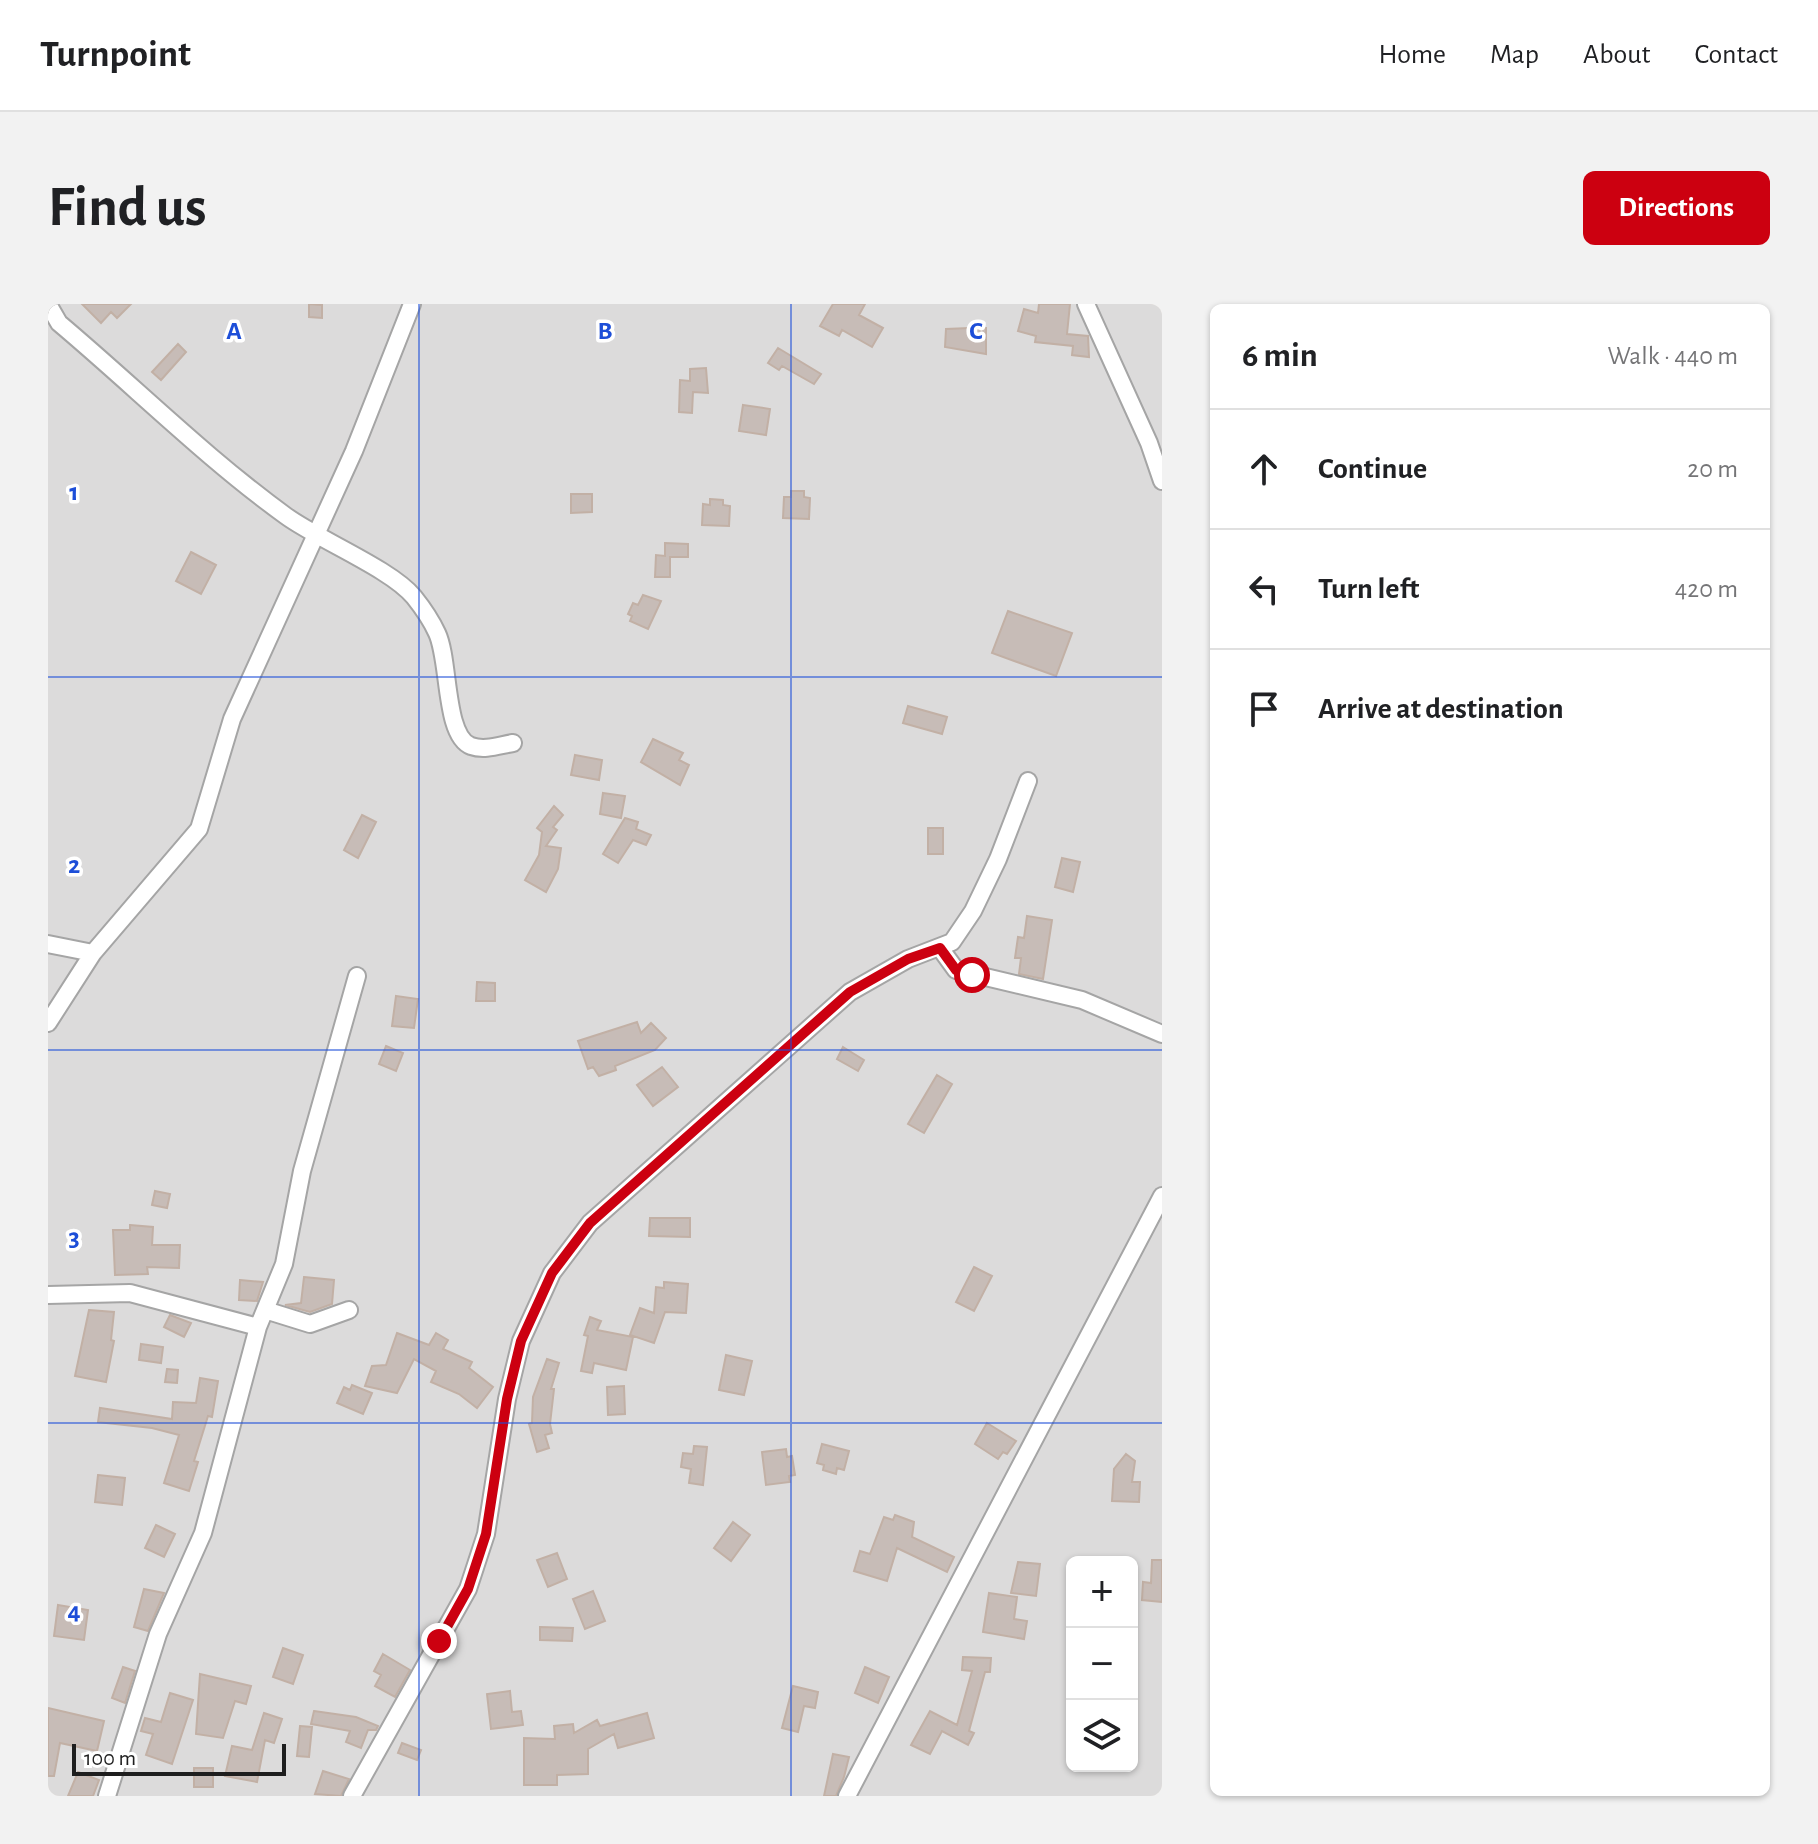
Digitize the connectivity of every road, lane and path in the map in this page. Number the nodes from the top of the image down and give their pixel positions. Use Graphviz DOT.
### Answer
graph roads {
  1 [pos="48,304"];
  2 [pos="412,304"];
  3 [pos="1086,304"];
  4 [pos="1162,481"];
  5 [pos="315,535"];
  6 [pos="513,743"];
  7 [pos="1028,781"];
  8 [pos="48,944"];
  9 [pos="940,948"];
  10 [pos="93,953"];
  11 [pos="357,976"];
  12 [pos="50,1017"];
  13 [pos="1162,1034"];
  14 [pos="1162,1196"];
  15 [pos="48,1295"];
  16 [pos="265,1310"];
  17 [pos="349,1310"];
  18 [pos="258,1327"];
  19 [pos="107,1796"];
  20 [pos="352,1796"];
  21 [pos="847,1796"];
  1 -- 5 [label="street"];
  2 -- 5 [label="street"];
  3 -- 4 [label="street"];
  5 -- 6 [label="street"];
  5 -- 10 [label="street"];
  7 -- 9 [label="street"];
  8 -- 10 [label="street"];
  9 -- 13 [label="street"];
  9 -- 20 [label="street"];
  10 -- 12 [label="street"];
  11 -- 16 [label="street"];
  14 -- 21 [label="street"];
  15 -- 18 [label="street"];
  16 -- 17 [label="street"];
  16 -- 18 [label="street"];
  18 -- 19 [label="street"];
}
